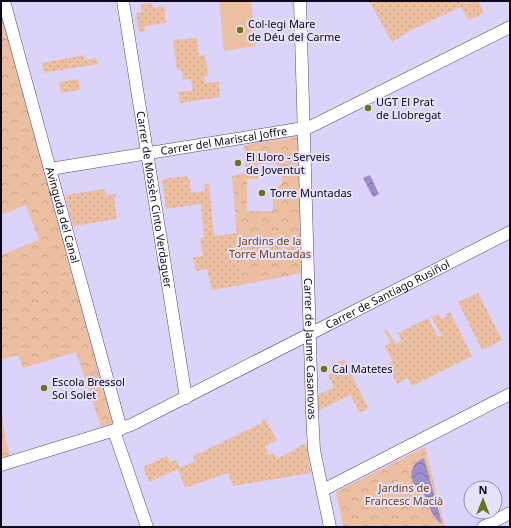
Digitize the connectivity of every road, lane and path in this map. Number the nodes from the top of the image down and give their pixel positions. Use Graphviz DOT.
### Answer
graph roads {
  1 [pos="4,1"];
  2 [pos="123,1"];
  3 [pos="300,1"];
  4 [pos="510,27"];
  5 [pos="304,128"];
  6 [pos="147,153"];
  7 [pos="50,168"];
  8 [pos="510,232"];
  9 [pos="309,335"];
  10 [pos="510,394"];
  11 [pos="186,398"];
  12 [pos="117,430"];
  13 [pos="1,465"];
  14 [pos="323,490"];
  15 [pos="510,513"];
  16 [pos="147,527"];
  17 [pos="330,527"];
  18 [pos="483,527"];
  1 -- 7 [label="street, Avinguda del Canal"];
  2 -- 6 [label="street, Carrer de Mossèn Cinto Verdaguer"];
  3 -- 5 [label="street, Carrer de Jaume Casanovas"];
  4 -- 5 [label="street, Carrer del Mariscal Joffre"];
  5 -- 6 [label="street, Carrer del Mariscal Joffre"];
  5 -- 9 [label="street, Carrer de Jaume Casanovas"];
  6 -- 7 [label="street, Carrer del Mariscal Joffre"];
  6 -- 11 [label="street, Carrer de Mossèn Cinto Verdaguer"];
  7 -- 12 [label="street, Avinguda del Canal"];
  8 -- 9 [label="street, Carrer de Santiago Rusiñol"];
  9 -- 11 [label="street, Carrer de Santiago Rusiñol"];
  9 -- 14 [label="street, Carrer de Jaume Casanovas"];
  10 -- 14 [label="street"];
  11 -- 12 [label="street, Carrer de Santiago Rusiñol"];
  12 -- 13 [label="street, Carrer de Santiago Rusiñol"];
  12 -- 16 [label="street, Avinguda del Canal"];
  14 -- 17 [label="street, Carrer de Jaume Casanovas"];
  15 -- 18 [label="street"];
}
